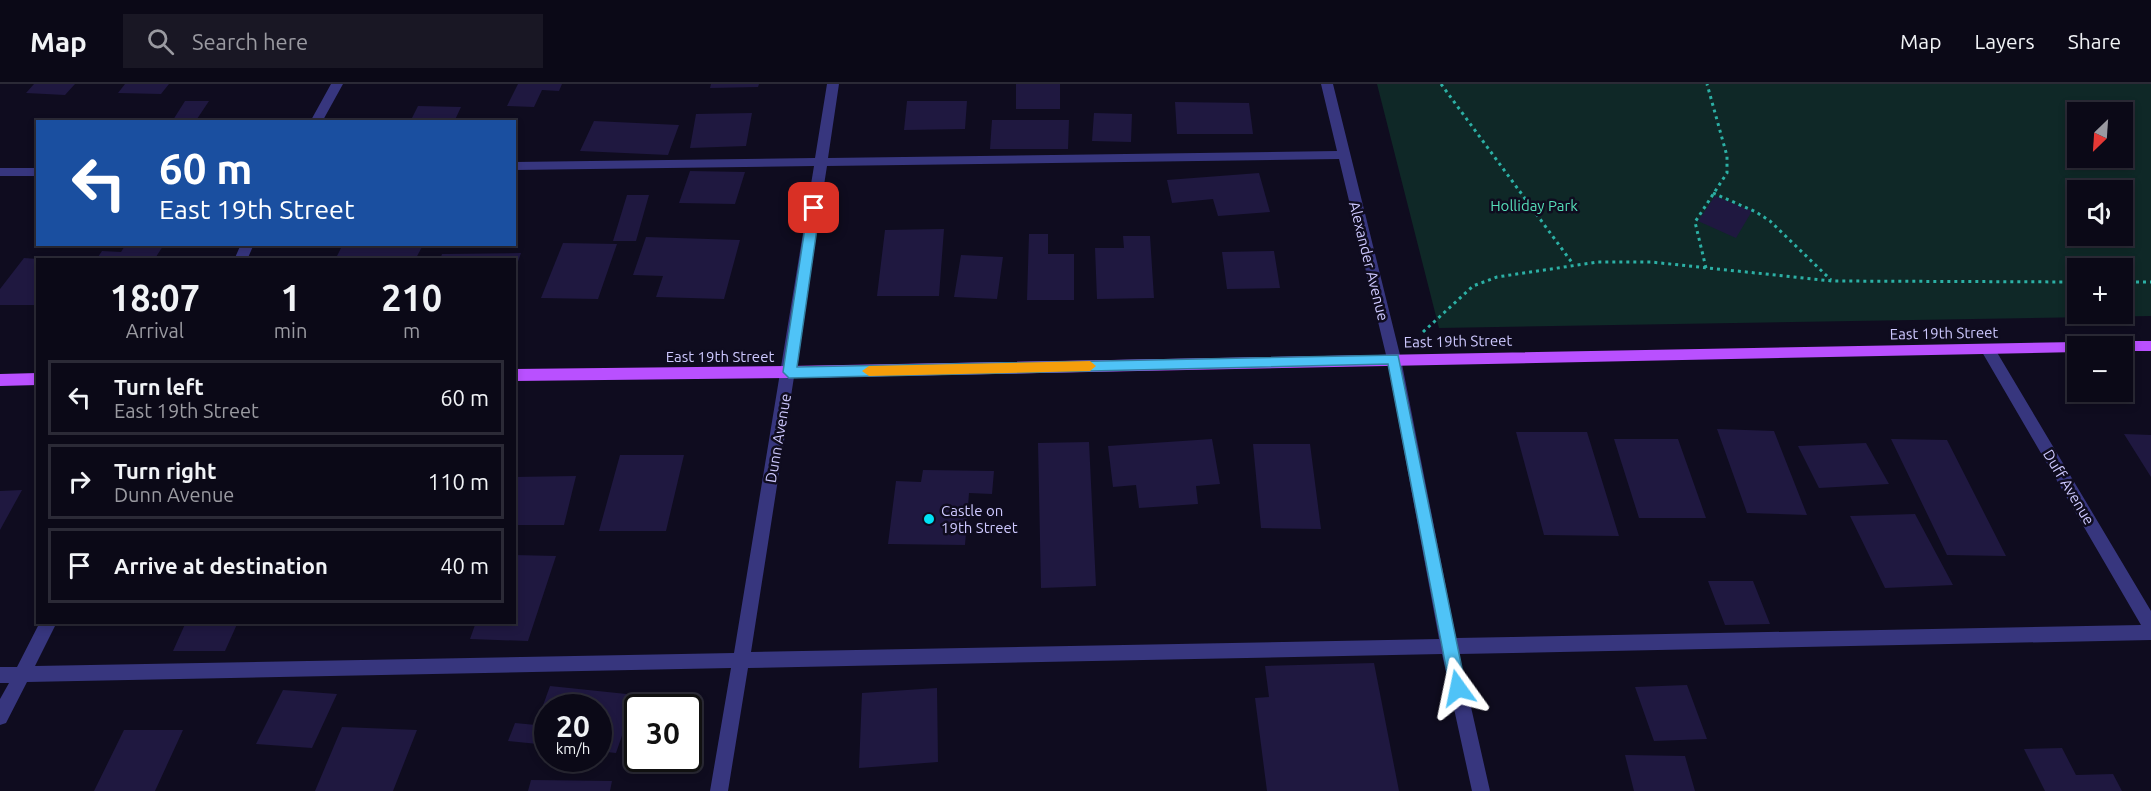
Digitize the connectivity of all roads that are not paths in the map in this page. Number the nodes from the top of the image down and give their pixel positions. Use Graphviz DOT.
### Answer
graph roads {
  1 [pos="337,84"];
  2 [pos="833,84"];
  3 [pos="1327,84"];
  4 [pos="317,120"];
  5 [pos="1343,155"];
  6 [pos="821,161"];
  7 [pos="516,166"];
  8 [pos="0,172"];
  9 [pos="36,172"];
  10 [pos="2133,346"];
  11 [pos="2151,346"];
  12 [pos="2067,347"];
  13 [pos="1987,348"];
  14 [pos="1394,359"];
  15 [pos="789,372"];
  16 [pos="516,375"];
  17 [pos="36,379"];
  18 [pos="0,380"];
  19 [pos="48,624"];
  20 [pos="2151,626"];
  21 [pos="2151,632"];
  22 [pos="1449,646"];
  23 [pos="740,660"];
  24 [pos="23,674"];
  25 [pos="0,675"];
  26 [pos="0,717"];
  27 [pos="719,791"];
  28 [pos="1481,791"];
  1 -- 4 [label="street"];
  2 -- 6 [label="street, Dunn Avenue"];
  3 -- 5 [label="street, Alexander Avenue"];
  5 -- 6 [label="street"];
  5 -- 14 [label="street, Alexander Avenue"];
  6 -- 7 [label="street"];
  6 -- 15 [label="street, Dunn Avenue"];
  8 -- 9 [label="street"];
  10 -- 11 [label="main road"];
  12 -- 13 [label="main road, East 19th Street"];
  13 -- 14 [label="main road, East 19th Street"];
  13 -- 20 [label="street, Duff Avenue"];
  14 -- 15 [label="main road, East 19th Street"];
  14 -- 22 [label="street, Alexander Avenue"];
  15 -- 16 [label="main road, East 19th Street"];
  15 -- 23 [label="street, Dunn Avenue"];
  17 -- 18 [label="main road"];
  19 -- 24 [label="street"];
  21 -- 22 [label="street"];
  22 -- 23 [label="street"];
  22 -- 28 [label="street, Alexander Avenue"];
  23 -- 24 [label="street"];
  23 -- 27 [label="street, Dunn Avenue"];
  24 -- 25 [label="street"];
  24 -- 26 [label="street"];
}
